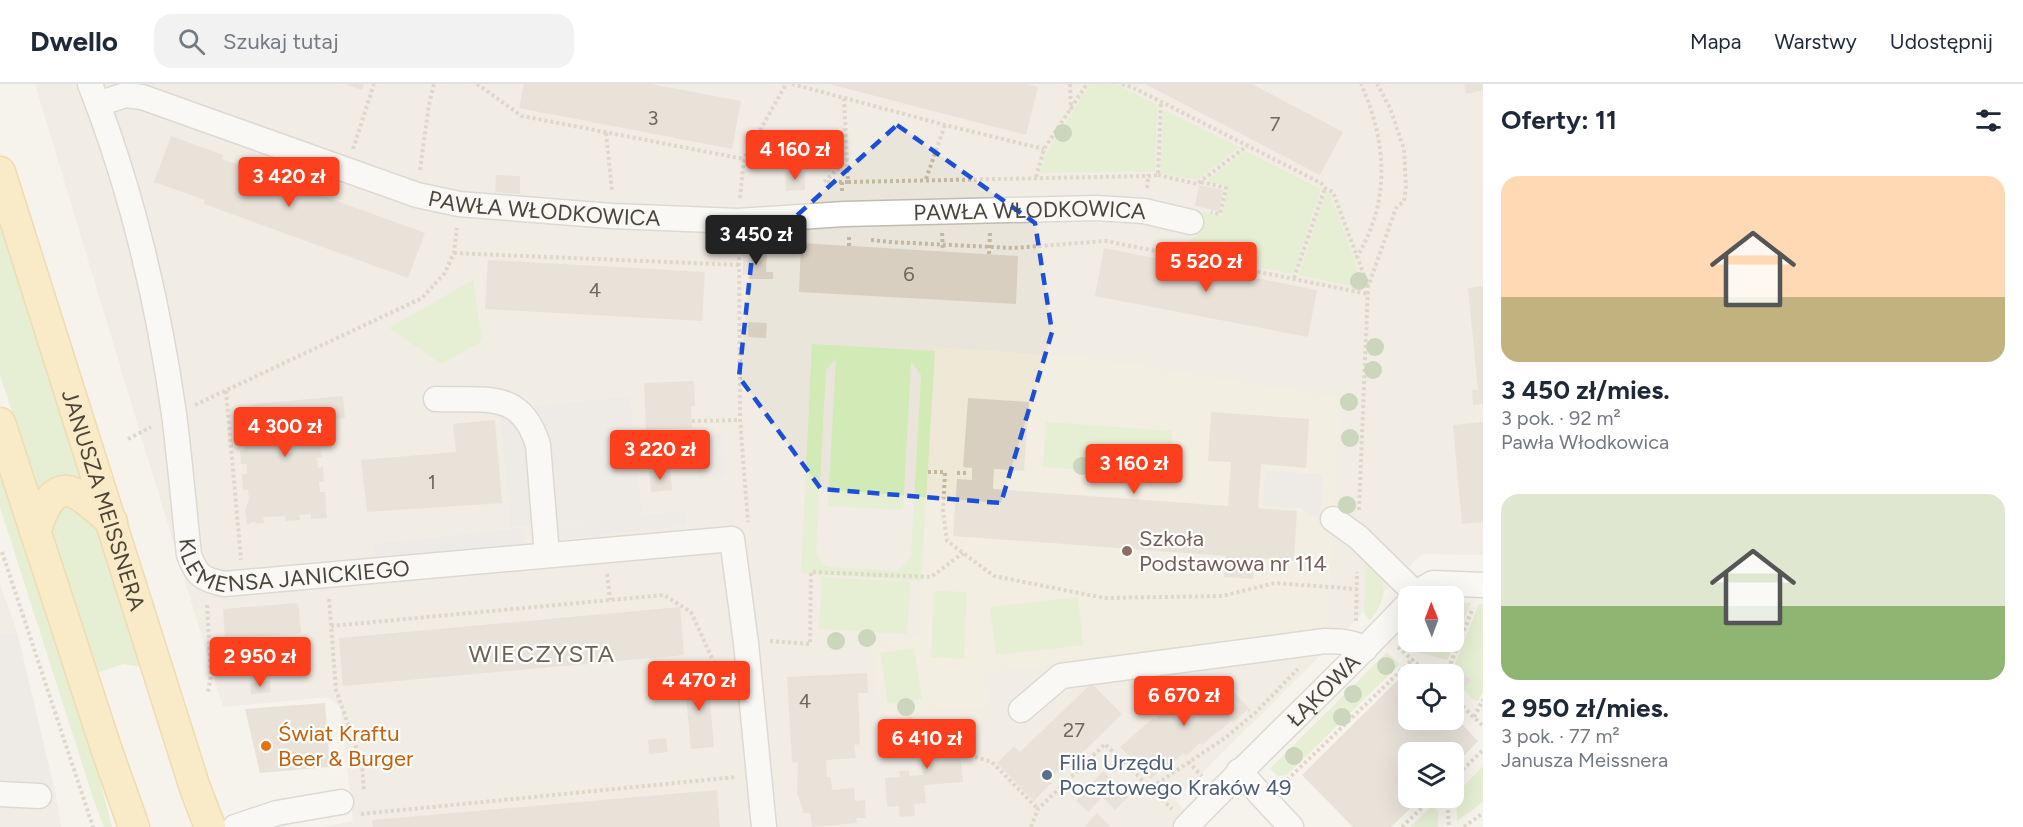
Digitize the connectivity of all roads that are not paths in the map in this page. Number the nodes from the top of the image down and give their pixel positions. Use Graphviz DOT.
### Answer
graph roads {
  1 [pos="94,94"];
  2 [pos="0,172"];
  3 [pos="1200,217"];
  4 [pos="436,399"];
  5 [pos="0,423"];
  6 [pos="1333,519"];
  7 [pos="112,522"];
  8 [pos="35,531"];
  9 [pos="547,555"];
  10 [pos="1402,586"];
  11 [pos="1428,586"];
  12 [pos="1449,586"];
  13 [pos="1464,589"];
  14 [pos="1480,592"];
  15 [pos="1398,615"];
  16 [pos="1365,649"];
  17 [pos="1021,710"];
  18 [pos="1239,771"];
  19 [pos="0,794"];
  20 [pos="39,796"];
  21 [pos="348,809"];
  22 [pos="1187,826"];
  23 [pos="134,827"];
  24 [pos="210,827"];
  25 [pos="235,827"];
  26 [pos="764,827"];
  27 [pos="1291,827"];
  1 -- 3 [label="street, PAWŁA WŁODKOWICA"];
  1 -- 9 [label="street, KLEMENSA JANICKIEGO"];
  2 -- 7 [label="main road, JANUSZA MEISSNERA"];
  4 -- 9 [label="street"];
  5 -- 8 [label="main road"];
  6 -- 10 [label="street"];
  7 -- 8 [label="main road"];
  7 -- 24 [label="main road, JANUSZA MEISSNERA"];
  8 -- 23 [label="main road"];
  9 -- 26 [label="street, KLEMENSA JANICKIEGO"];
  11 -- 12 [label="street, ŁĄKOWA"];
  13 -- 14 [label="street, ŁĄKOWA"];
  15 -- 16 [label="street, ŁĄKOWA"];
  16 -- 17 [label="street"];
  16 -- 18 [label="street, ŁĄKOWA"];
  18 -- 22 [label="street, ŁĄKOWA"];
  18 -- 27 [label="street"];
  19 -- 20 [label="street"];
  21 -- 25 [label="street"];
}
